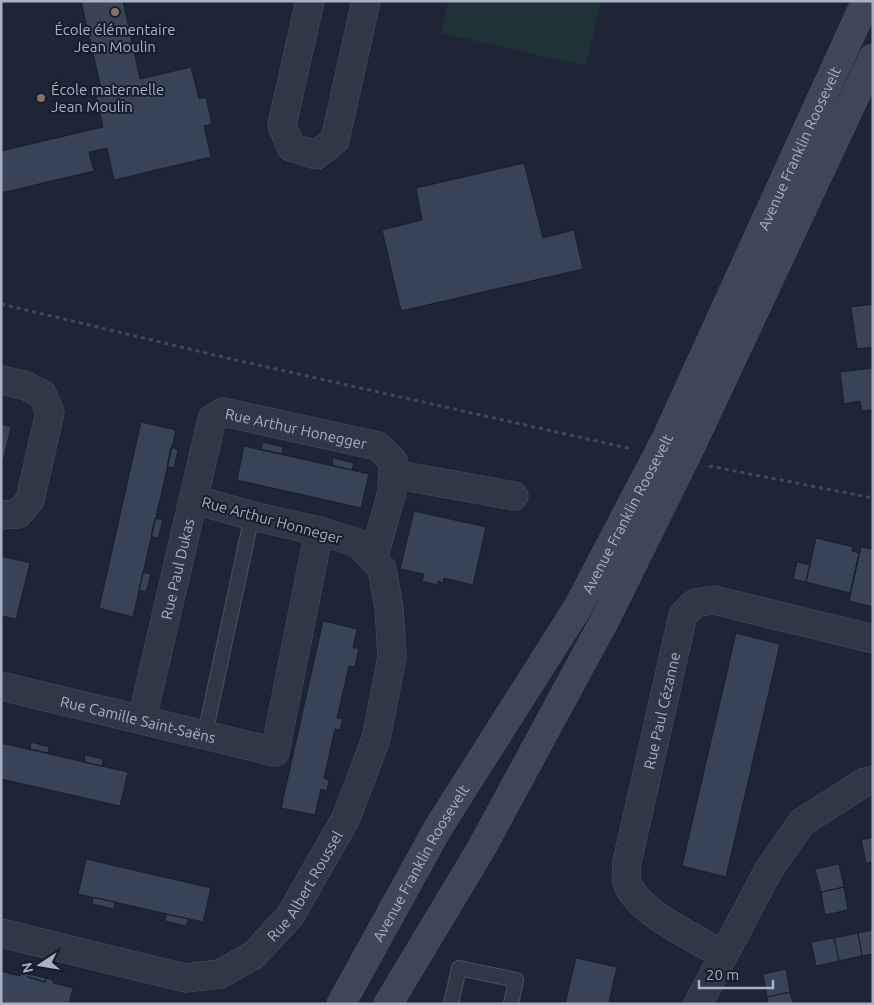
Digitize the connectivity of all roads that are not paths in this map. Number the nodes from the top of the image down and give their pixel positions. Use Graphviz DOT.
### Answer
graph roads {
  1 [pos="310,1"];
  2 [pos="366,1"];
  3 [pos="866,1"];
  4 [pos="873,58"];
  5 [pos="1,380"];
  6 [pos="212,419"];
  7 [pos="393,474"];
  8 [pos="514,496"];
  9 [pos="193,499"];
  10 [pos="1,515"];
  11 [pos="252,516"];
  12 [pos="319,531"];
  13 [pos="373,559"];
  14 [pos="873,639"];
  15 [pos="1,686"];
  16 [pos="142,719"];
  17 [pos="205,734"];
  18 [pos="873,780"];
  19 [pos="1,933"];
  20 [pos="724,955"];
  21 [pos="342,1004"];
  22 [pos="388,1004"];
  23 [pos="451,1004"];
  24 [pos="511,1004"];
  25 [pos="698,1004"];
  1 -- 2 [label="street"];
  3 -- 21 [label="street, Avenue Franklin Roosevelt"];
  4 -- 22 [label="street, Avenue Franklin Roosevelt"];
  5 -- 10 [label="street"];
  6 -- 7 [label="street, Rue Arthur Honegger"];
  6 -- 9 [label="street, Rue Paul Dukas"];
  7 -- 8 [label="street"];
  7 -- 13 [label="street, Rue Arthur Honegger"];
  9 -- 11 [label="street, Rue Arthur Honneger"];
  9 -- 16 [label="street, Rue Paul Dukas"];
  11 -- 12 [label="street, Rue Arthur Honneger"];
  11 -- 17 [label="lane"];
  12 -- 13 [label="street, Rue Arthur Honneger"];
  12 -- 17 [label="street, Rue Camille Saint-Saëns"];
  13 -- 19 [label="street, Rue Albert Roussel"];
  14 -- 20 [label="street, Rue Paul Cézanne"];
  15 -- 16 [label="street, Rue Camille Saint-Saëns"];
  16 -- 17 [label="street, Rue Camille Saint-Saëns"];
  18 -- 20 [label="street"];
  20 -- 25 [label="street"];
  23 -- 24 [label="lane"];
}
